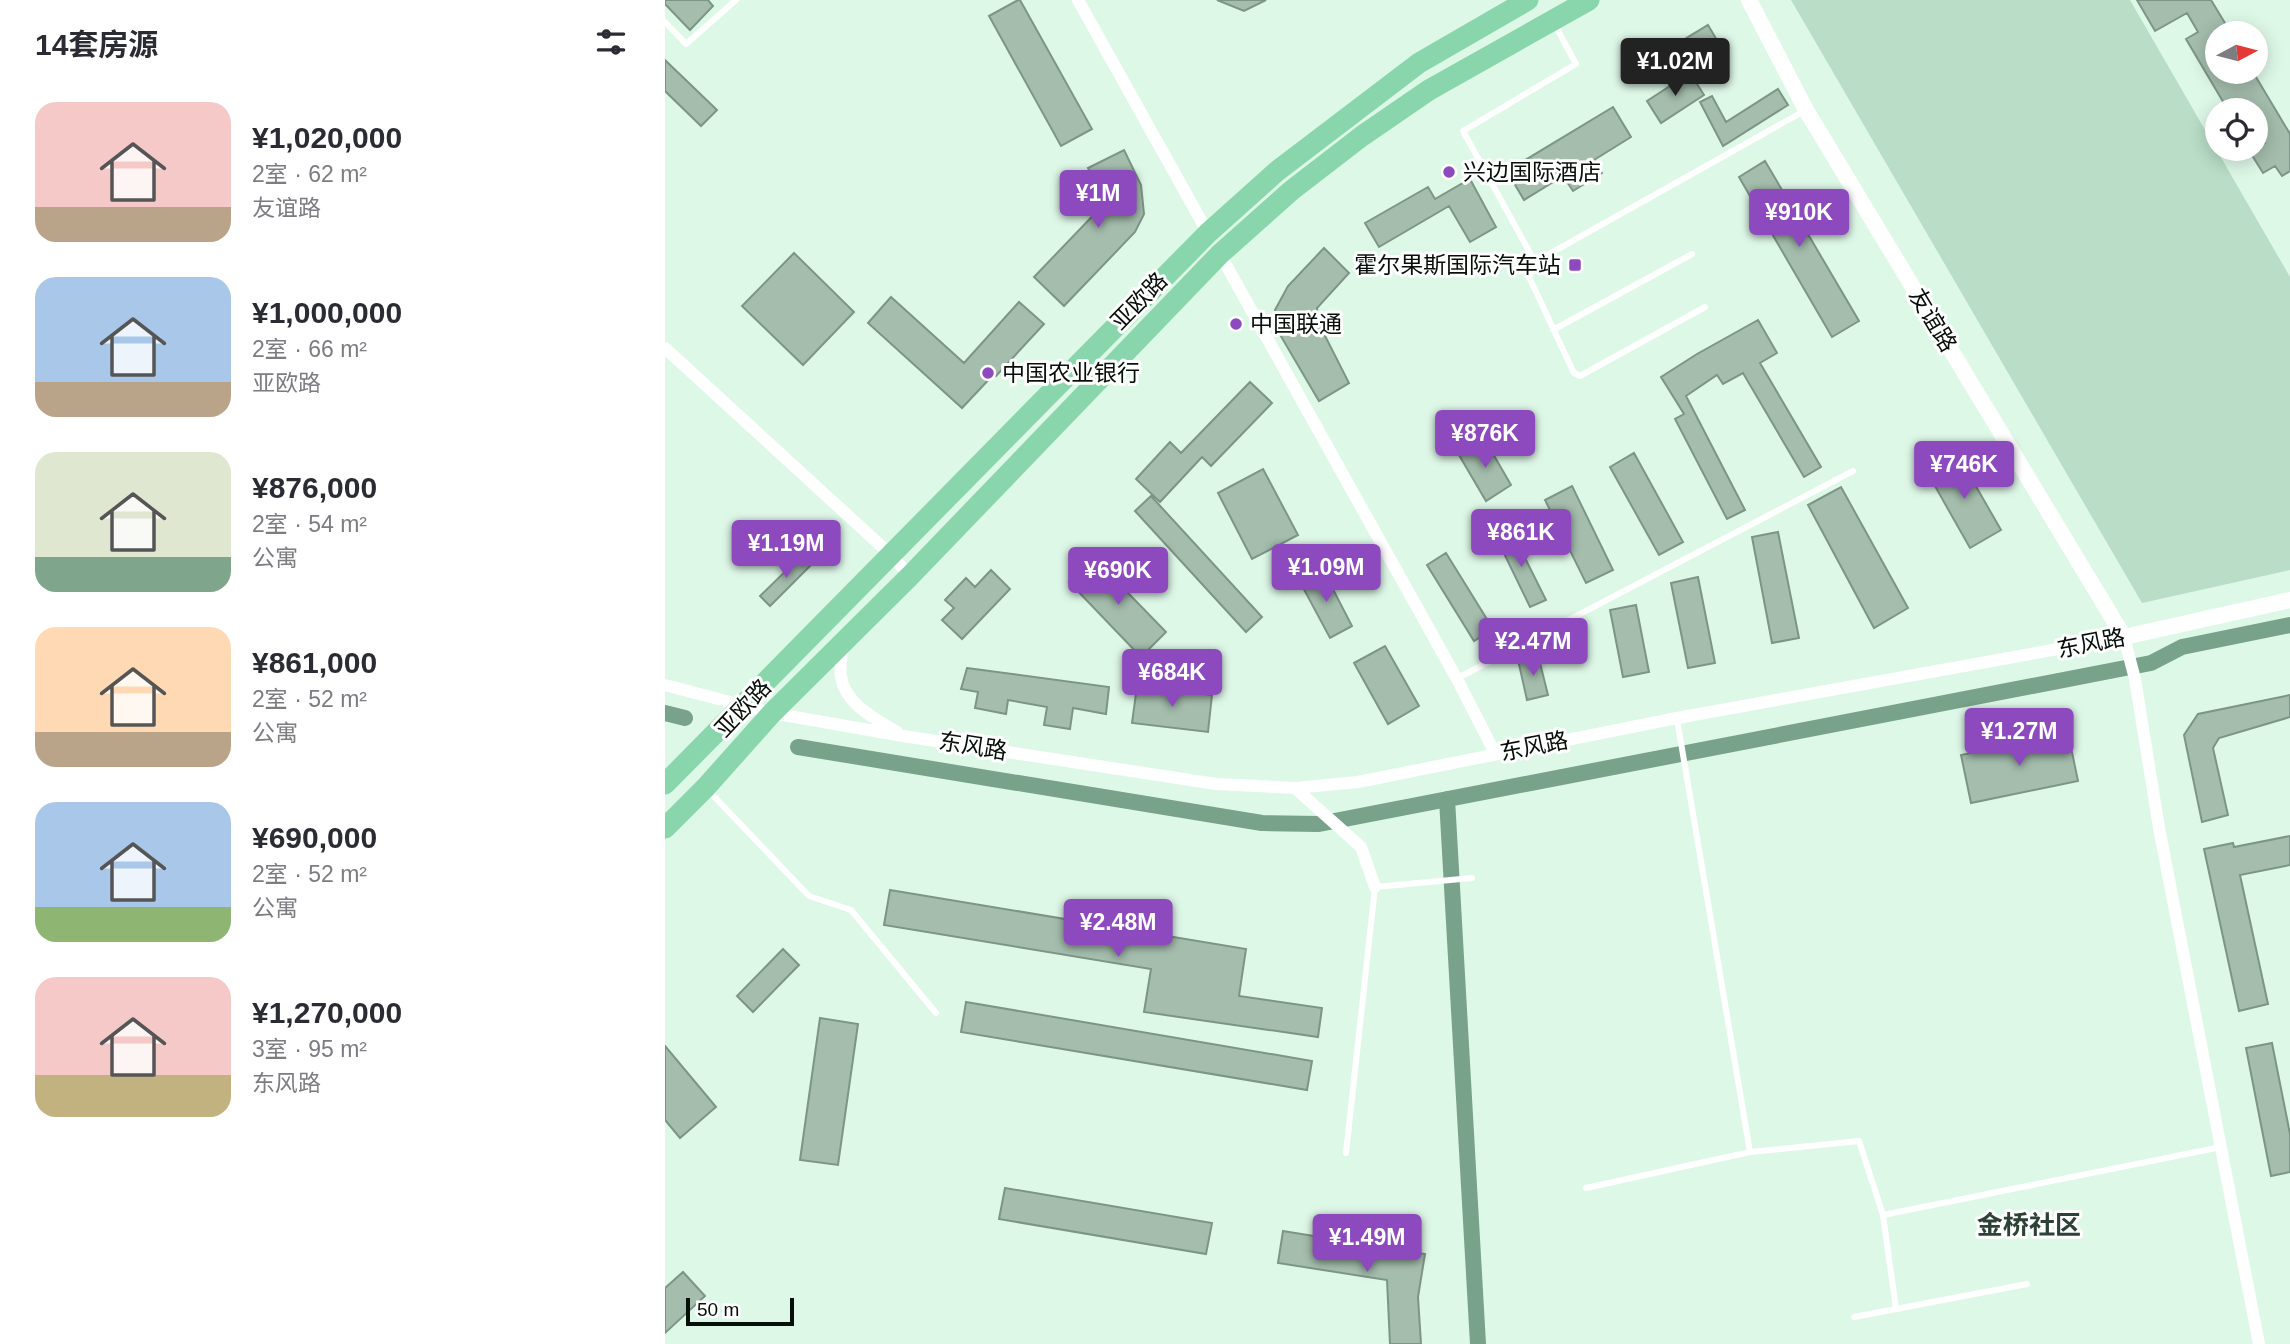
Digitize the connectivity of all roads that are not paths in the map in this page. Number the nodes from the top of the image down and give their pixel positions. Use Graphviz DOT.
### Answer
graph roads {
  1 [pos="736,0"];
  2 [pos="1079,0"];
  3 [pos="1528,0"];
  4 [pos="1589,0"];
  5 [pos="1749,0"];
  6 [pos="665,22"];
  7 [pos="1553,22"];
  8 [pos="1806,110"];
  9 [pos="1208,233"];
  10 [pos="1220,254"];
  11 [pos="1692,254"];
  12 [pos="1535,262"];
  13 [pos="1705,307"];
  14 [pos="1553,330"];
  15 [pos="665,348"];
  16 [pos="1853,471"];
  17 [pos="891,555"];
  18 [pos="910,576"];
  19 [pos="2290,600"];
  20 [pos="843,643"];
  21 [pos="2127,643"];
  22 [pos="1457,679"];
  23 [pos="665,685"];
  24 [pos="742,705"];
  25 [pos="772,713"];
  26 [pos="1677,718"];
  27 [pos="903,736"];
  28 [pos="1495,753"];
  29 [pos="665,785"];
  30 [pos="706,787"];
  31 [pos="1295,788"];
  32 [pos="665,828"];
  33 [pos="1472,878"];
  34 [pos="1375,887"];
  35 [pos="936,1013"];
  36 [pos="2221,1147"];
  37 [pos="1750,1152"];
  38 [pos="1346,1153"];
  39 [pos="1586,1188"];
  40 [pos="1883,1215"];
  41 [pos="2027,1284"];
  42 [pos="1896,1309"];
  43 [pos="1854,1317"];
  44 [pos="2259,1344"];
  1 -- 6 [label="lane"];
  2 -- 9 [label="street"];
  3 -- 9 [label="highway, 亚欧路"];
  4 -- 7 [label="highway, 亚欧路"];
  5 -- 8 [label="street, 友谊路"];
  7 -- 10 [label="highway, 亚欧路"];
  7 -- 12 [label="lane"];
  8 -- 12 [label="lane"];
  8 -- 21 [label="street, 友谊路"];
  9 -- 17 [label="highway, 亚欧路"];
  10 -- 18 [label="highway, 亚欧路"];
  10 -- 22 [label="street"];
  11 -- 14 [label="lane"];
  12 -- 14 [label="lane"];
  13 -- 14 [label="lane"];
  15 -- 17 [label="street"];
  16 -- 22 [label="lane"];
  17 -- 18 [label="street"];
  17 -- 24 [label="highway, 亚欧路"];
  18 -- 20 [label="highway, 亚欧路"];
  19 -- 21 [label="street, 东风路"];
  20 -- 25 [label="highway, 亚欧路"];
  20 -- 27 [label="street"];
  21 -- 26 [label="street, 东风路"];
  21 -- 36 [label="street"];
  22 -- 28 [label="street"];
  23 -- 24 [label="street, 东风路"];
  24 -- 25 [label="street, 东风路"];
  24 -- 29 [label="highway, 亚欧路"];
  25 -- 27 [label="street, 东风路"];
  25 -- 30 [label="highway, 亚欧路"];
  26 -- 28 [label="street, 东风路"];
  26 -- 37 [label="lane"];
  27 -- 31 [label="street, 东风路"];
  28 -- 31 [label="street, 东风路"];
  30 -- 32 [label="highway, 亚欧路"];
  30 -- 35 [label="lane"];
  31 -- 34 [label="street"];
  33 -- 34 [label="lane"];
  34 -- 38 [label="lane"];
  36 -- 40 [label="lane"];
  36 -- 44 [label="street"];
  37 -- 39 [label="lane"];
  37 -- 40 [label="lane"];
  40 -- 42 [label="lane"];
  41 -- 42 [label="lane"];
  42 -- 43 [label="lane"];
}
